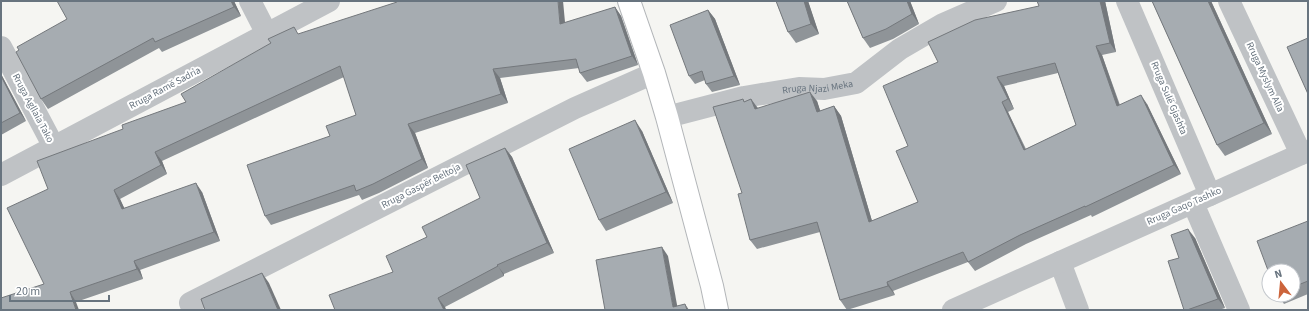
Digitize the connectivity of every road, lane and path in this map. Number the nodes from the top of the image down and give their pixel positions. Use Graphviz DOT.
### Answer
graph roads {
  1 [pos="250,1"];
  2 [pos="329,1"];
  3 [pos="629,1"];
  4 [pos="996,1"];
  5 [pos="1127,1"];
  6 [pos="1229,1"];
  7 [pos="267,34"];
  8 [pos="1,48"];
  9 [pos="654,73"];
  10 [pos="667,117"];
  11 [pos="54,147"];
  12 [pos="1305,152"];
  13 [pos="1,175"];
  14 [pos="1202,199"];
  15 [pos="1060,262"];
  16 [pos="190,303"];
  17 [pos="717,310"];
  18 [pos="953,310"];
  19 [pos="1078,310"];
  20 [pos="1240,310"];
  1 -- 7 [label="street"];
  2 -- 7 [label="street, Rruga Ramë Sadria"];
  3 -- 9 [label="main road"];
  4 -- 10 [label="street, Rruga Njazi Meka"];
  5 -- 14 [label="street, Rruga Sulë Gjashta"];
  6 -- 12 [label="street, Rruga Myslym Alla"];
  7 -- 11 [label="street, Rruga Ramë Sadria"];
  8 -- 11 [label="street, Rruga Agllaia Tako"];
  9 -- 10 [label="main road"];
  9 -- 16 [label="street, Rruga Gaspër Beltoja"];
  10 -- 17 [label="main road"];
  11 -- 13 [label="street, Rruga Ramë Sadria"];
  12 -- 14 [label="street, Rruga Gaqo Tashko"];
  14 -- 15 [label="street, Rruga Gaqo Tashko"];
  14 -- 20 [label="street, Rruga Sulë Gjashta"];
  15 -- 18 [label="street, Rruga Gaqo Tashko"];
  15 -- 19 [label="street"];
}
